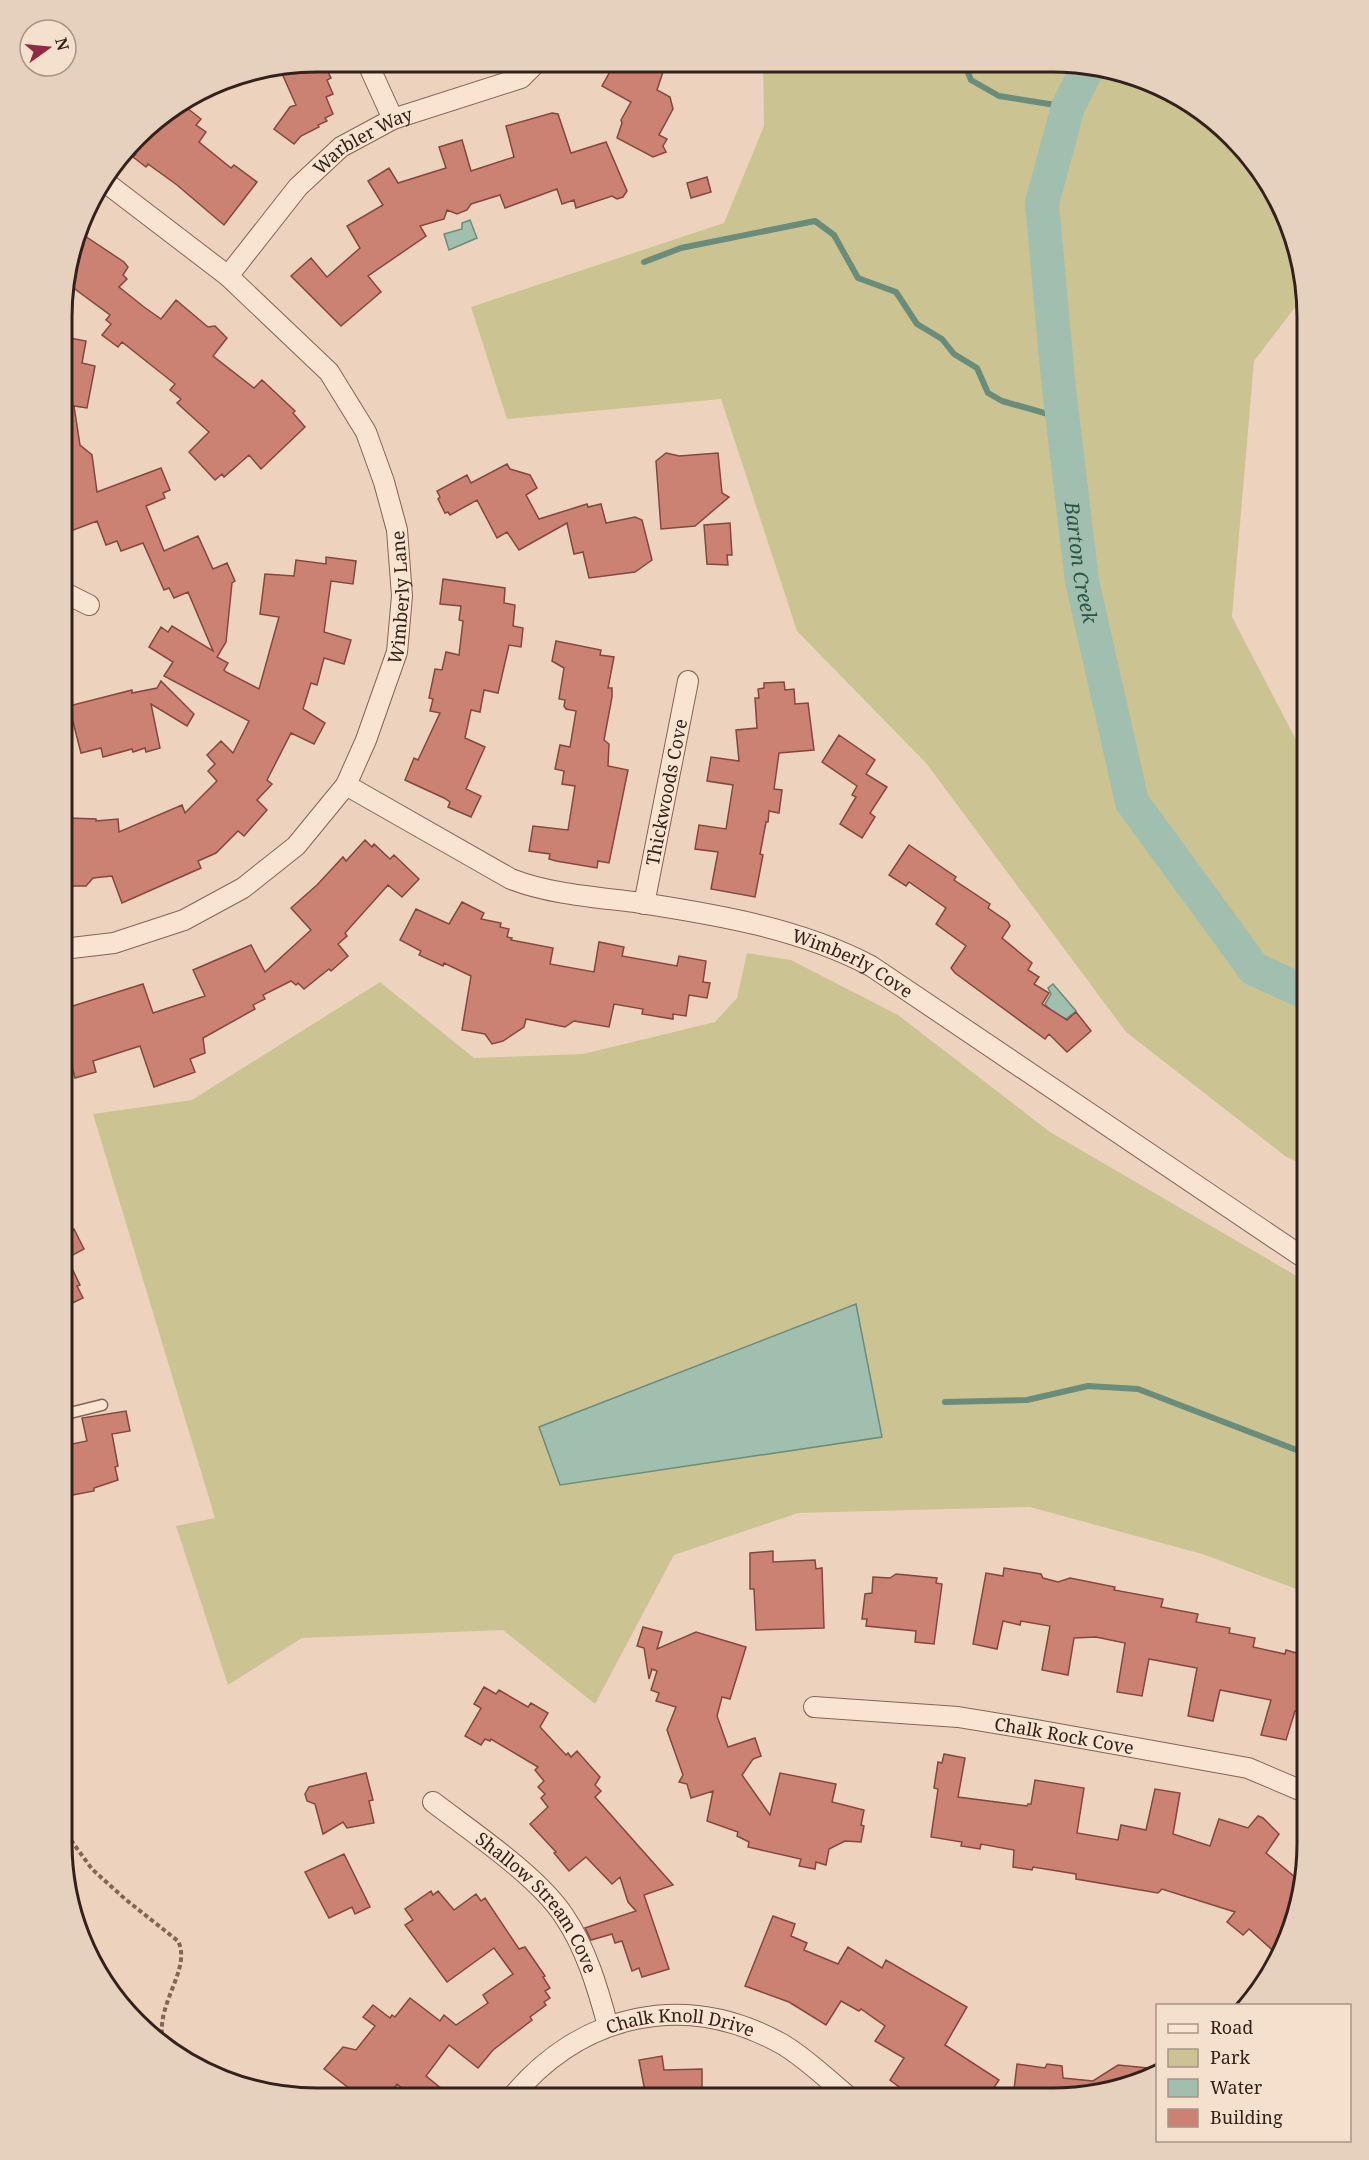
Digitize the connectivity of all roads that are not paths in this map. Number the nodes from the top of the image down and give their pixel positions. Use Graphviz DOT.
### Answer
graph roads {
  1 [pos="372,72"];
  2 [pos="527,72"];
  3 [pos="393,119"];
  4 [pos="110,186"];
  5 [pos="228,276"];
  6 [pos="72,597"];
  7 [pos="88,605"];
  8 [pos="688,681"];
  9 [pos="346,785"];
  10 [pos="644,904"];
  11 [pos="72,948"];
  12 [pos="1297,1253"];
  13 [pos="102,1405"];
  14 [pos="72,1412"];
  15 [pos="814,1707"];
  16 [pos="1297,1788"];
  17 [pos="433,1802"];
  18 [pos="608,2026"];
  19 [pos="521,2088"];
  20 [pos="837,2088"];
  1 -- 3 [label="street"];
  2 -- 3 [label="street, Warbler Way"];
  3 -- 5 [label="street, Warbler Way"];
  4 -- 5 [label="street, Wimberly Lane"];
  5 -- 9 [label="street, Wimberly Lane"];
  6 -- 7 [label="street"];
  8 -- 10 [label="street, Thickwoods Cove"];
  9 -- 10 [label="street, Wimberly Cove"];
  9 -- 11 [label="street, Wimberly Lane"];
  10 -- 12 [label="street, Wimberly Cove"];
  13 -- 14 [label="lane"];
  15 -- 16 [label="street, Chalk Rock Cove"];
  17 -- 18 [label="street, Shallow Stream Cove"];
  18 -- 19 [label="street, Chalk Knoll Drive"];
  18 -- 20 [label="street, Chalk Knoll Drive"];
}
